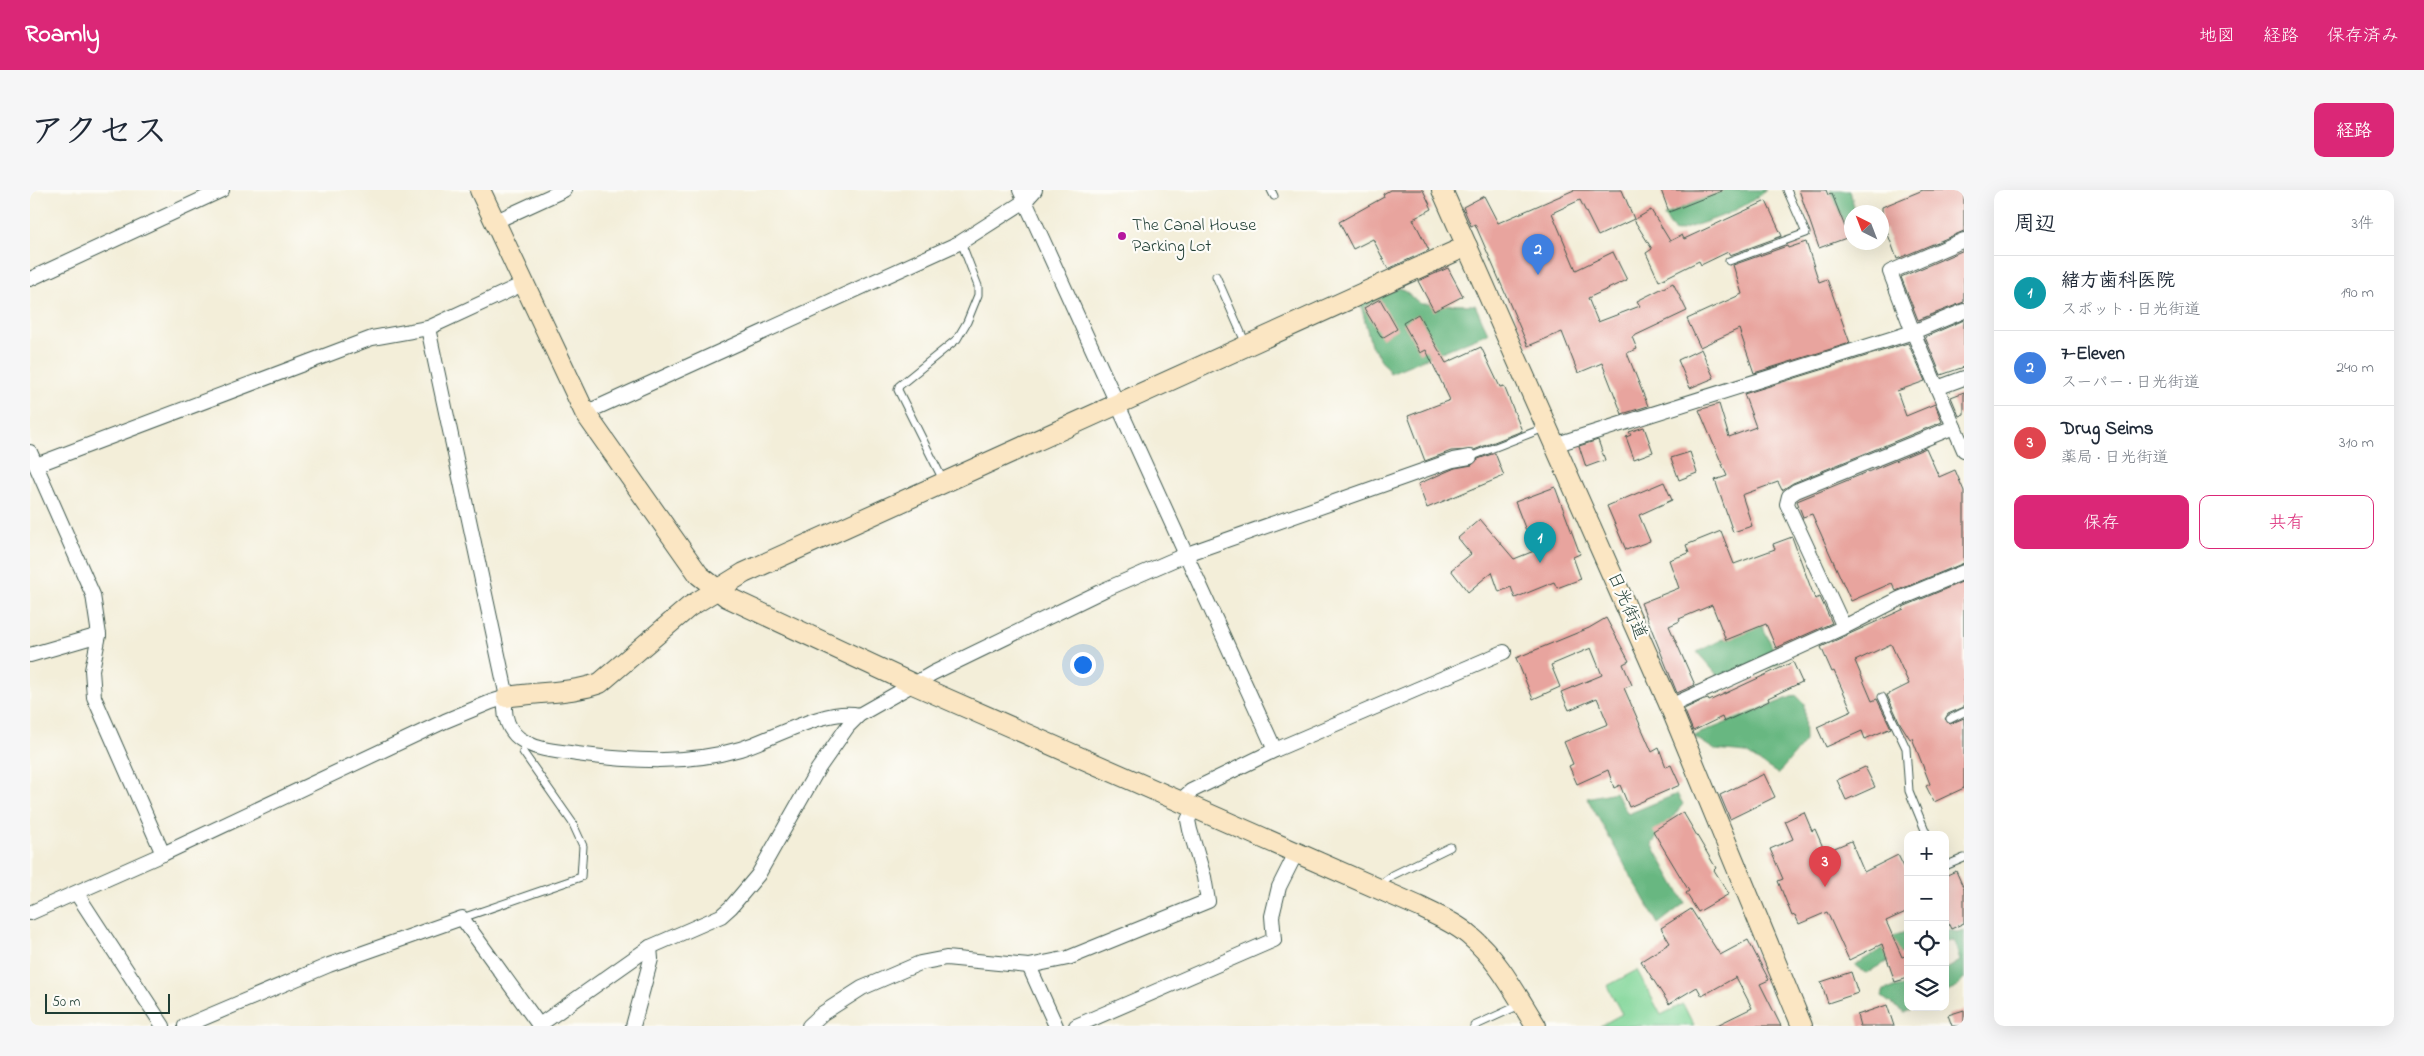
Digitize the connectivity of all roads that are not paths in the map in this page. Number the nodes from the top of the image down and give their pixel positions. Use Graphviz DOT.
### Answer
graph roads {
  1 [pos="222,190"];
  2 [pos="480,190"];
  3 [pos="564,190"];
  4 [pos="1035,190"];
  5 [pos="1442,190"];
  6 [pos="1787,190"];
  7 [pos="1022,196"];
  8 [pos="494,222"];
  9 [pos="1964,240"];
  10 [pos="961,242"];
  11 [pos="1467,246"];
  12 [pos="1729,261"];
  13 [pos="1216,276"];
  14 [pos="30,279"];
  15 [pos="523,284"];
  16 [pos="1964,311"];
  17 [pos="428,328"];
  18 [pos="1913,332"];
  19 [pos="1246,345"];
  20 [pos="1964,378"];
  21 [pos="1937,388"];
  22 [pos="1117,404"];
  23 [pos="585,414"];
  24 [pos="1954,427"];
  25 [pos="1550,436"];
  26 [pos="1964,450"];
  27 [pos="30,452"];
  28 [pos="1470,457"];
  29 [pos="36,465"];
  30 [pos="944,483"];
  31 [pos="1187,554"];
  32 [pos="1964,572"];
  33 [pos="715,589"];
  34 [pos="1844,627"];
  35 [pos="99,635"];
  36 [pos="1504,652"];
  37 [pos="30,655"];
  38 [pos="912,684"];
  39 [pos="507,697"];
  40 [pos="1882,697"];
  41 [pos="1670,706"];
  42 [pos="1964,712"];
  43 [pos="859,715"];
  44 [pos="1950,719"];
  45 [pos="522,746"];
  46 [pos="1275,750"];
  47 [pos="1187,804"];
  48 [pos="1925,831"];
  49 [pos="1450,847"];
  50 [pos="1296,853"];
  51 [pos="163,854"];
  52 [pos="1964,858"];
  53 [pos="1949,864"];
  54 [pos="1381,890"];
  55 [pos="77,894"];
  56 [pos="30,913"];
  57 [pos="462,918"];
  58 [pos="650,947"];
  59 [pos="1029,966"];
  60 [pos="1522,1004"];
  61 [pos="163,1026"];
  62 [pos="185,1026"];
  63 [pos="539,1026"];
  64 [pos="633,1026"];
  65 [pos="809,1026"];
  66 [pos="1056,1026"];
  67 [pos="1076,1026"];
  68 [pos="1474,1026"];
  69 [pos="1536,1026"];
  70 [pos="1802,1026"];
  1 -- 14 [label="street"];
  2 -- 8 [label="street"];
  3 -- 8 [label="street"];
  4 -- 7 [label="street"];
  5 -- 11 [label="street, 日光街道"];
  6 -- 12 [label="lane"];
  7 -- 10 [label="street"];
  7 -- 22 [label="street"];
  8 -- 15 [label="street"];
  9 -- 18 [label="street"];
  10 -- 23 [label="street"];
  10 -- 30 [label="lane"];
  11 -- 19 [label="street"];
  11 -- 25 [label="street, 日光街道"];
  13 -- 19 [label="lane"];
  15 -- 17 [label="street"];
  15 -- 23 [label="street"];
  16 -- 18 [label="street"];
  17 -- 29 [label="street"];
  17 -- 39 [label="street"];
  18 -- 21 [label="street"];
  18 -- 25 [label="street"];
  19 -- 22 [label="street"];
  20 -- 21 [label="street"];
  21 -- 24 [label="street"];
  22 -- 30 [label="street"];
  22 -- 31 [label="street"];
  23 -- 33 [label="street"];
  24 -- 26 [label="street"];
  24 -- 34 [label="street"];
  25 -- 28 [label="lane"];
  25 -- 41 [label="street, 日光街道"];
  27 -- 29 [label="street"];
  28 -- 31 [label="street"];
  29 -- 35 [label="street"];
  30 -- 33 [label="street"];
  31 -- 38 [label="street"];
  31 -- 46 [label="street"];
  32 -- 34 [label="street"];
  33 -- 38 [label="street"];
  33 -- 39 [label="street"];
  34 -- 41 [label="street"];
  35 -- 37 [label="street"];
  35 -- 51 [label="street"];
  36 -- 46 [label="street"];
  38 -- 43 [label="street"];
  38 -- 47 [label="street"];
  39 -- 45 [label="street"];
  39 -- 51 [label="street"];
  40 -- 48 [label="lane"];
  41 -- 70 [label="street, 日光街道"];
  42 -- 44 [label="lane"];
  43 -- 45 [label="street"];
  43 -- 58 [label="street"];
  45 -- 57 [label="lane"];
  46 -- 47 [label="street"];
  47 -- 50 [label="street"];
  47 -- 59 [label="street"];
  49 -- 54 [label="lane"];
  50 -- 54 [label="street"];
  50 -- 67 [label="street"];
  51 -- 55 [label="street"];
  52 -- 53 [label="lane"];
  54 -- 60 [label="street"];
  55 -- 56 [label="street"];
  55 -- 61 [label="street"];
  57 -- 62 [label="street"];
  57 -- 63 [label="street"];
  58 -- 63 [label="street"];
  58 -- 64 [label="street"];
  59 -- 65 [label="street"];
  59 -- 66 [label="street"];
  60 -- 68 [label="lane"];
  60 -- 69 [label="street"];
}
